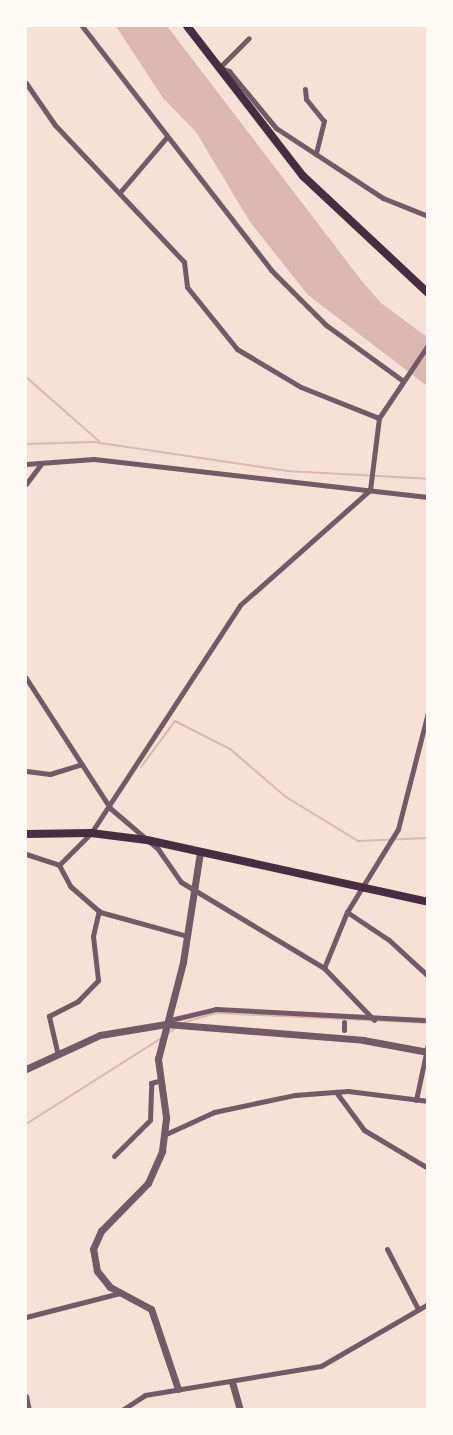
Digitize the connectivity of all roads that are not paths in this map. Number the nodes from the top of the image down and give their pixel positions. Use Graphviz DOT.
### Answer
graph roads {
  1 [pos="82,26"];
  2 [pos="187,26"];
  3 [pos="249,38"];
  4 [pos="219,68"];
  5 [pos="26,83"];
  6 [pos="305,89"];
  7 [pos="166,138"];
  8 [pos="316,154"];
  9 [pos="121,191"];
  10 [pos="428,216"];
  11 [pos="428,293"];
  12 [pos="428,345"];
  13 [pos="404,379"];
  14 [pos="379,418"];
  15 [pos="42,463"];
  16 [pos="26,464"];
  17 [pos="26,484"];
  18 [pos="370,490"];
  19 [pos="428,497"];
  20 [pos="26,678"];
  21 [pos="428,712"];
  22 [pos="79,765"];
  23 [pos="26,771"];
  24 [pos="110,808"];
  25 [pos="91,833"];
  26 [pos="26,834"];
  27 [pos="147,840"];
  28 [pos="200,852"];
  29 [pos="26,854"];
  30 [pos="58,865"];
  31 [pos="362,888"];
  32 [pos="194,891"];
  33 [pos="428,902"];
  34 [pos="99,911"];
  35 [pos="347,912"];
  36 [pos="187,936"];
  37 [pos="324,968"];
  38 [pos="428,976"];
  39 [pos="428,998"];
  40 [pos="374,1020"];
  41 [pos="424,1020"];
  42 [pos="168,1022"];
  43 [pos="344,1022"];
  44 [pos="428,1029"];
  45 [pos="344,1030"];
  46 [pos="427,1049"];
  47 [pos="57,1051"];
  48 [pos="26,1069"];
  49 [pos="158,1081"];
  50 [pos="336,1092"];
  51 [pos="416,1100"];
  52 [pos="428,1101"];
  53 [pos="166,1134"];
  54 [pos="114,1156"];
  55 [pos="428,1168"];
  56 [pos="387,1249"];
  57 [pos="120,1293"];
  58 [pos="428,1304"];
  59 [pos="418,1309"];
  60 [pos="26,1317"];
  61 [pos="232,1382"];
  62 [pos="178,1389"];
  63 [pos="26,1396"];
  64 [pos="134,1408"];
  65 [pos="29,1410"];
  66 [pos="122,1410"];
  67 [pos="240,1410"];
  1 -- 7 [label="street"];
  2 -- 4 [label="main road"];
  3 -- 4 [label="street"];
  4 -- 8 [label="street"];
  4 -- 11 [label="main road"];
  5 -- 9 [label="street"];
  6 -- 8 [label="street"];
  7 -- 9 [label="street"];
  7 -- 13 [label="street"];
  8 -- 10 [label="street"];
  9 -- 14 [label="street"];
  12 -- 13 [label="street"];
  13 -- 14 [label="street"];
  14 -- 18 [label="street"];
  15 -- 16 [label="street"];
  15 -- 17 [label="street"];
  15 -- 18 [label="street"];
  18 -- 19 [label="street"];
  18 -- 24 [label="street"];
  20 -- 22 [label="street"];
  21 -- 31 [label="street"];
  22 -- 23 [label="street"];
  22 -- 24 [label="street"];
  24 -- 25 [label="street"];
  24 -- 27 [label="street"];
  25 -- 26 [label="highway"];
  25 -- 27 [label="highway"];
  25 -- 30 [label="street"];
  27 -- 28 [label="highway"];
  27 -- 32 [label="street"];
  28 -- 31 [label="highway"];
  28 -- 32 [label="street"];
  29 -- 30 [label="street"];
  30 -- 34 [label="street"];
  31 -- 33 [label="highway"];
  31 -- 35 [label="street"];
  32 -- 36 [label="street"];
  32 -- 37 [label="street"];
  34 -- 36 [label="street"];
  34 -- 47 [label="street"];
  35 -- 37 [label="street"];
  35 -- 38 [label="street"];
  36 -- 42 [label="street"];
  37 -- 40 [label="street"];
  39 -- 41 [label="street"];
  40 -- 41 [label="street"];
  40 -- 42 [label="street"];
  41 -- 44 [label="street"];
  42 -- 46 [label="street"];
  42 -- 47 [label="street"];
  42 -- 49 [label="street"];
  43 -- 45 [label="street"];
  46 -- 51 [label="street"];
  47 -- 48 [label="street"];
  49 -- 53 [label="street"];
  49 -- 54 [label="street"];
  50 -- 51 [label="street"];
  50 -- 53 [label="street"];
  50 -- 55 [label="street"];
  51 -- 52 [label="street"];
  53 -- 57 [label="street"];
  56 -- 59 [label="street"];
  57 -- 60 [label="street"];
  57 -- 62 [label="street"];
  58 -- 59 [label="street"];
  59 -- 61 [label="street"];
  61 -- 62 [label="street"];
  61 -- 67 [label="street"];
  62 -- 64 [label="street"];
  63 -- 65 [label="street"];
  64 -- 66 [label="street"];
}
